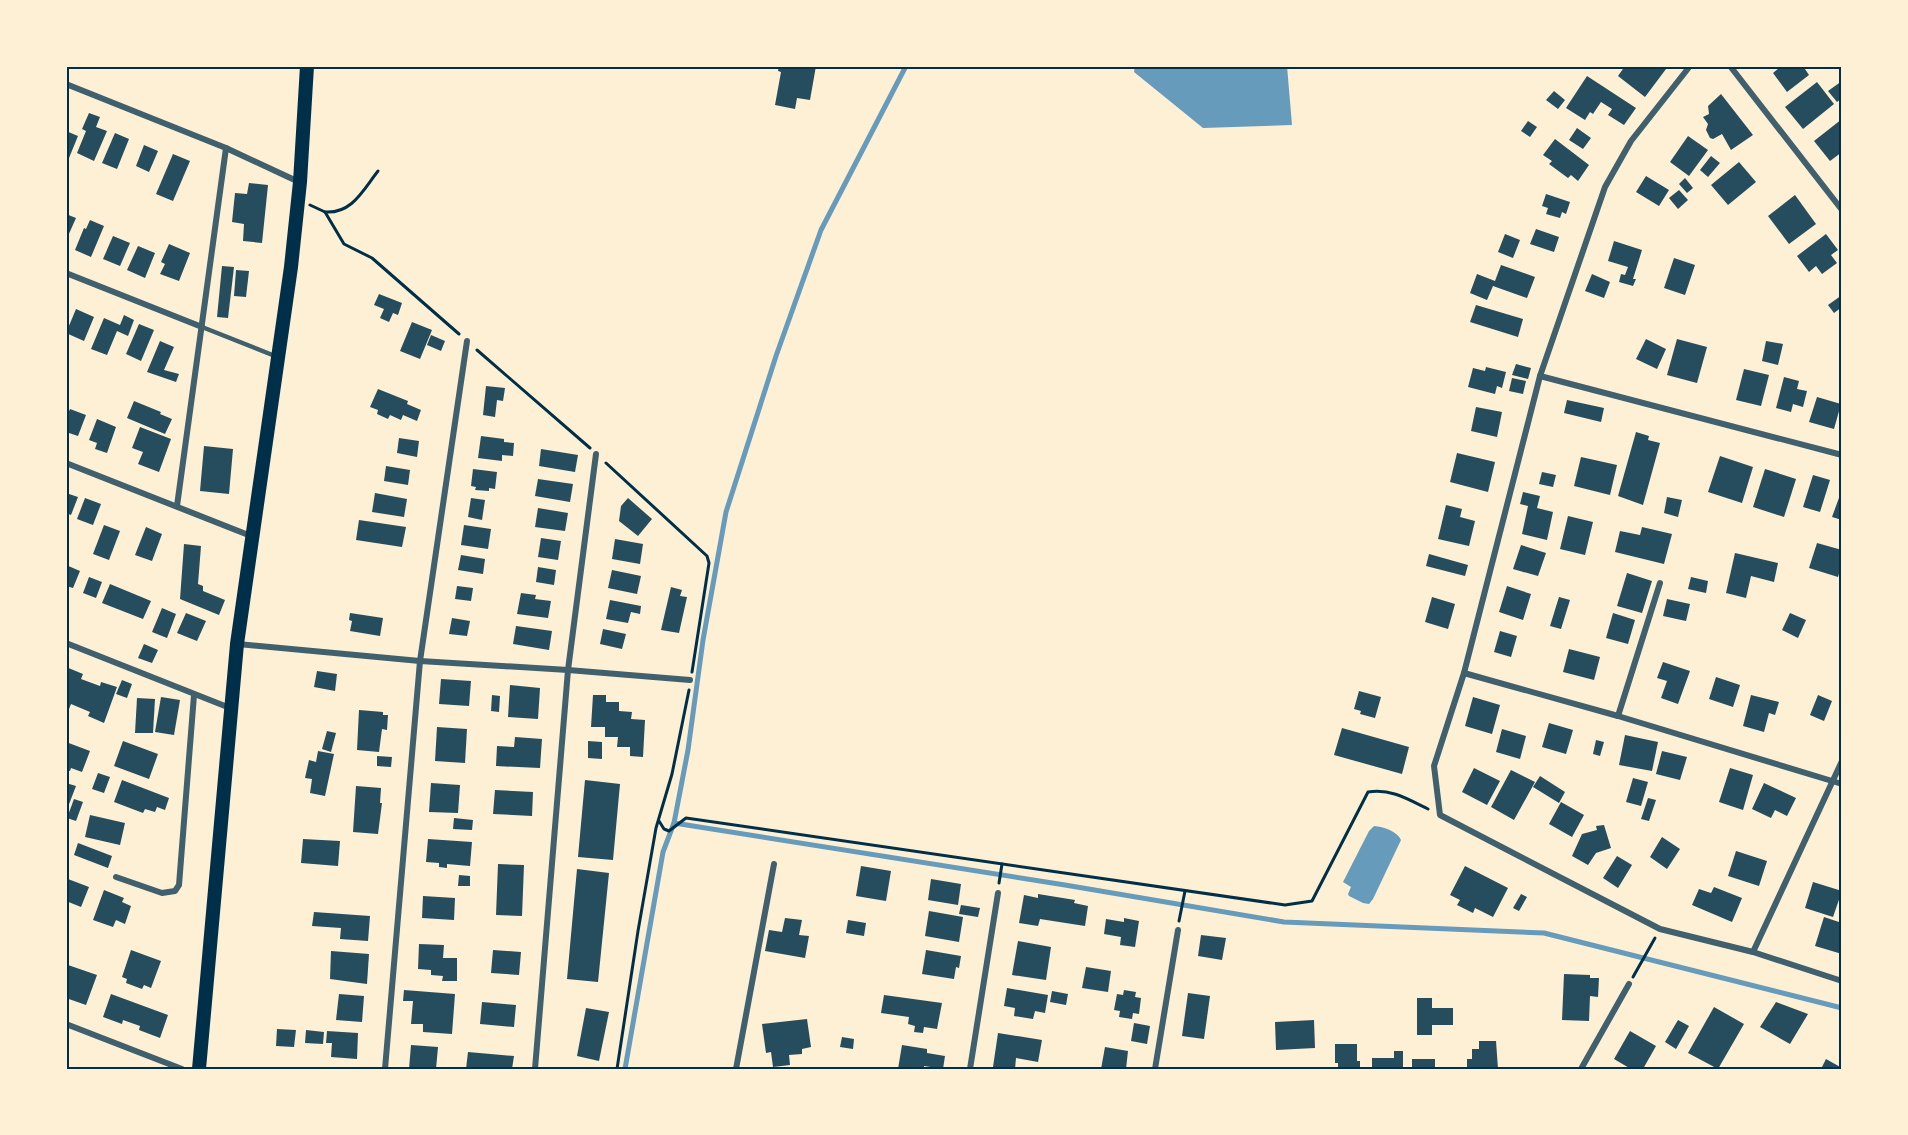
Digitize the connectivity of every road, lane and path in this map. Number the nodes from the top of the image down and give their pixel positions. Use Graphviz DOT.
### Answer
graph roads {
  1 [pos="307,66"];
  2 [pos="1690,66"];
  3 [pos="1730,66"];
  4 [pos="66,84"];
  5 [pos="226,148"];
  6 [pos="378,171"];
  7 [pos="300,182"];
  8 [pos="298,200"];
  9 [pos="1842,210"];
  10 [pos="325,212"];
  11 [pos="66,273"];
  12 [pos="202,327"];
  13 [pos="467,341"];
  14 [pos="279,357"];
  15 [pos="1540,376"];
  16 [pos="596,454"];
  17 [pos="1842,455"];
  18 [pos="66,463"];
  19 [pos="177,506"];
  20 [pos="252,536"];
  21 [pos="1660,583"];
  22 [pos="66,643"];
  23 [pos="237,644"];
  24 [pos="420,661"];
  25 [pos="568,670"];
  26 [pos="1464,673"];
  27 [pos="690,680"];
  28 [pos="194,695"];
  29 [pos="231,709"];
  30 [pos="1618,716"];
  31 [pos="1842,761"];
  32 [pos="1833,781"];
  33 [pos="1842,784"];
  34 [pos="1440,814"];
  35 [pos="658,818"];
  36 [pos="774,864"];
  37 [pos="1002,865"];
  38 [pos="116,877"];
  39 [pos="998,890"];
  40 [pos="1185,892"];
  41 [pos="1180,916"];
  42 [pos="1178,930"];
  43 [pos="1652,942"];
  44 [pos="1753,952"];
  45 [pos="1842,981"];
  46 [pos="1629,984"];
  47 [pos="66,1024"];
  48 [pos="1582,1068"];
  49 [pos="182,1069"];
  50 [pos="199,1069"];
  51 [pos="385,1069"];
  52 [pos="535,1069"];
  53 [pos="617,1069"];
  54 [pos="736,1069"];
  55 [pos="970,1069"];
  56 [pos="1155,1069"];
  1 -- 7 [label="main road"];
  2 -- 15 [label="street"];
  3 -- 9 [label="street"];
  4 -- 5 [label="street"];
  5 -- 7 [label="street"];
  5 -- 12 [label="street"];
  6 -- 10 [label="path"];
  7 -- 8 [label="main road"];
  8 -- 10 [label="path"];
  8 -- 14 [label="main road"];
  10 -- 13 [label="path"];
  11 -- 12 [label="street"];
  12 -- 14 [label="lane"];
  12 -- 19 [label="street"];
  13 -- 16 [label="path"];
  13 -- 24 [label="street"];
  14 -- 20 [label="main road"];
  15 -- 17 [label="street"];
  15 -- 26 [label="street"];
  16 -- 25 [label="street"];
  16 -- 27 [label="path"];
  18 -- 19 [label="street"];
  19 -- 20 [label="street"];
  20 -- 23 [label="main road"];
  21 -- 30 [label="street"];
  22 -- 28 [label="street"];
  23 -- 24 [label="street"];
  23 -- 29 [label="main road"];
  24 -- 25 [label="street"];
  24 -- 51 [label="street"];
  25 -- 27 [label="street"];
  25 -- 52 [label="street"];
  26 -- 30 [label="street"];
  26 -- 34 [label="street"];
  27 -- 35 [label="path"];
  28 -- 29 [label="street"];
  28 -- 38 [label="street"];
  29 -- 50 [label="main road"];
  30 -- 32 [label="street"];
  31 -- 32 [label="street"];
  32 -- 33 [label="street"];
  32 -- 44 [label="street"];
  34 -- 40 [label="path"];
  34 -- 44 [label="street"];
  35 -- 37 [label="path"];
  35 -- 53 [label="path"];
  36 -- 54 [label="street"];
  37 -- 39 [label="path"];
  37 -- 40 [label="path"];
  39 -- 55 [label="street"];
  40 -- 41 [label="path"];
  42 -- 56 [label="street"];
  43 -- 46 [label="path"];
  44 -- 45 [label="street"];
  46 -- 48 [label="street"];
  47 -- 49 [label="street"];
}
